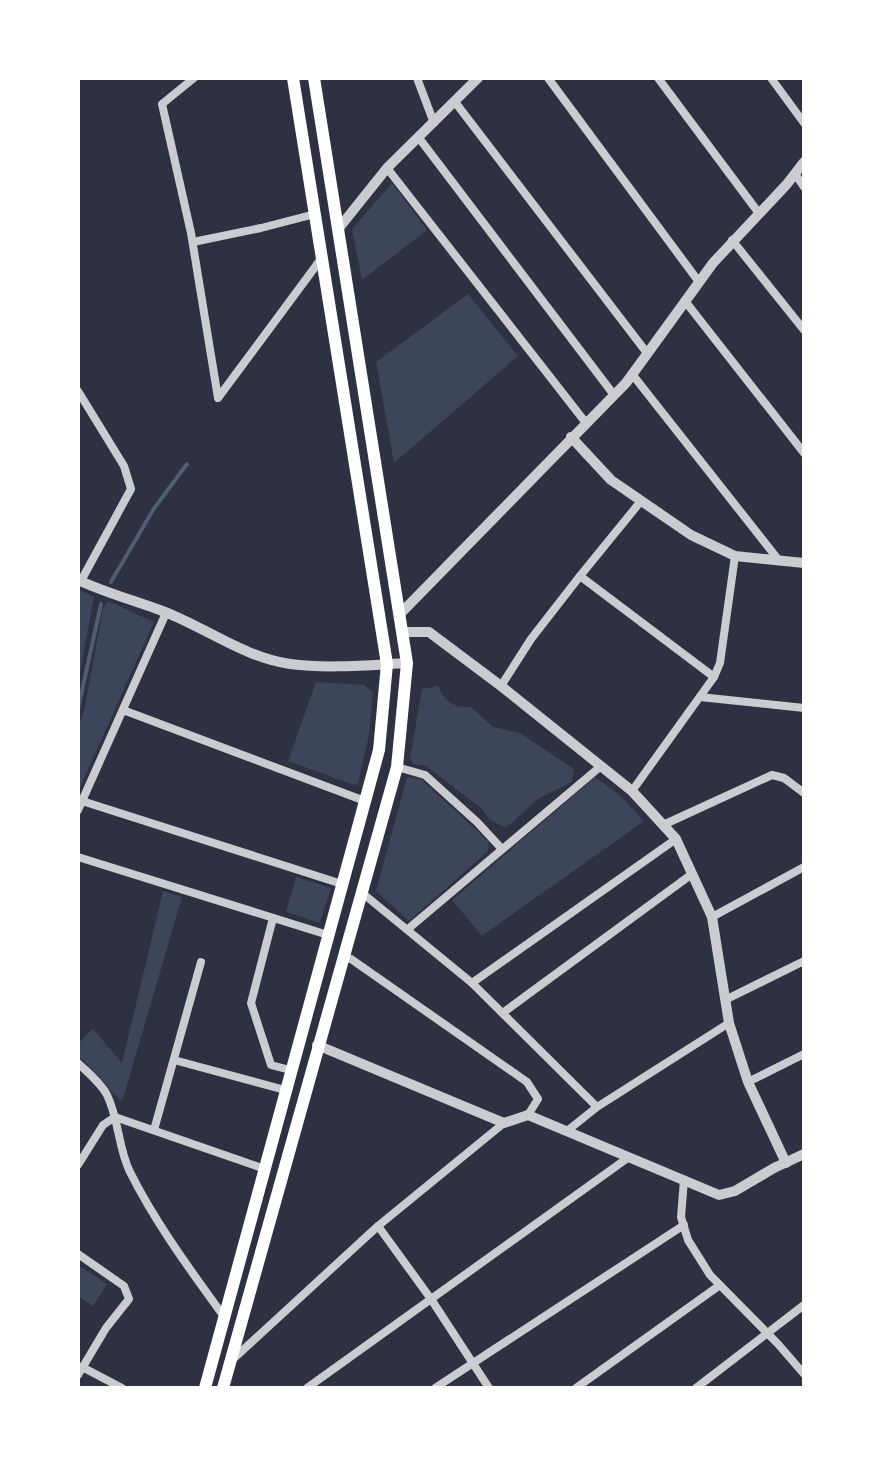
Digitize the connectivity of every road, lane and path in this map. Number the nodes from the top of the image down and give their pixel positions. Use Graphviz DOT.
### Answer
graph roads {
  1 [pos="194,78"];
  2 [pos="293,78"];
  3 [pos="314,78"];
  4 [pos="417,78"];
  5 [pos="478,78"];
  6 [pos="548,78"];
  7 [pos="658,78"];
  8 [pos="771,78"];
  9 [pos="455,102"];
  10 [pos="434,123"];
  11 [pos="804,123"];
  12 [pos="419,138"];
  13 [pos="804,162"];
  14 [pos="387,168"];
  15 [pos="795,174"];
  16 [pos="804,187"];
  17 [pos="758,212"];
  18 [pos="315,214"];
  19 [pos="339,228"];
  20 [pos="732,240"];
  21 [pos="193,242"];
  22 [pos="322,258"];
  23 [pos="699,282"];
  24 [pos="685,301"];
  25 [pos="804,330"];
  26 [pos="647,353"];
  27 [pos="632,374"];
  28 [pos="78,391"];
  29 [pos="614,395"];
  30 [pos="586,423"];
  31 [pos="571,437"];
  32 [pos="804,453"];
  33 [pos="641,501"];
  34 [pos="735,556"];
  35 [pos="777,558"];
  36 [pos="804,563"];
  37 [pos="580,576"];
  38 [pos="78,580"];
  39 [pos="166,613"];
  40 [pos="401,613"];
  41 [pos="403,632"];
  42 [pos="407,663"];
  43 [pos="387,664"];
  44 [pos="714,677"];
  45 [pos="501,686"];
  46 [pos="700,697"];
  47 [pos="804,708"];
  48 [pos="123,710"];
  49 [pos="601,766"];
  50 [pos="397,767"];
  51 [pos="632,791"];
  52 [pos="804,793"];
  53 [pos="365,801"];
  54 [pos="80,805"];
  55 [pos="663,825"];
  56 [pos="676,839"];
  57 [pos="502,849"];
  58 [pos="78,857"];
  59 [pos="804,867"];
  60 [pos="692,874"];
  61 [pos="342,884"];
  62 [pos="361,892"];
  63 [pos="712,917"];
  64 [pos="273,918"];
  65 [pos="408,929"];
  66 [pos="328,935"];
  67 [pos="342,957"];
  68 [pos="804,961"];
  69 [pos="201,962"];
  70 [pos="472,983"];
  71 [pos="727,999"];
  72 [pos="504,1012"];
  73 [pos="729,1023"];
  74 [pos="317,1045"];
  75 [pos="804,1054"];
  76 [pos="174,1060"];
  77 [pos="78,1063"];
  78 [pos="290,1070"];
  79 [pos="748,1082"];
  80 [pos="285,1090"];
  81 [pos="597,1107"];
  82 [pos="528,1115"];
  83 [pos="115,1117"];
  84 [pos="504,1123"];
  85 [pos="154,1130"];
  86 [pos="567,1131"];
  87 [pos="804,1154"];
  88 [pos="629,1157"];
  89 [pos="786,1163"];
  90 [pos="78,1165"];
  91 [pos="265,1169"];
  92 [pos="684,1180"];
  93 [pos="684,1225"];
  94 [pos="378,1226"];
  95 [pos="78,1254"];
  96 [pos="720,1285"];
  97 [pos="431,1299"];
  98 [pos="804,1305"];
  99 [pos="226,1319"];
  100 [pos="767,1332"];
  101 [pos="472,1362"];
  102 [pos="228,1363"];
  103 [pos="80,1371"];
  104 [pos="804,1374"];
  105 [pos="122,1388"];
  106 [pos="205,1388"];
  107 [pos="223,1388"];
  108 [pos="307,1388"];
  109 [pos="435,1388"];
  110 [pos="489,1388"];
  111 [pos="576,1388"];
  112 [pos="696,1388"];
  1 -- 21 [label="street"];
  2 -- 18 [label="main road"];
  3 -- 19 [label="main road"];
  4 -- 10 [label="street"];
  5 -- 9 [label="street"];
  6 -- 23 [label="street"];
  7 -- 17 [label="street"];
  8 -- 11 [label="street"];
  9 -- 10 [label="street"];
  9 -- 26 [label="street"];
  10 -- 12 [label="street"];
  12 -- 14 [label="street"];
  12 -- 29 [label="street"];
  13 -- 15 [label="street"];
  14 -- 19 [label="street"];
  14 -- 30 [label="street"];
  15 -- 16 [label="street"];
  15 -- 17 [label="street"];
  17 -- 20 [label="street"];
  18 -- 21 [label="street"];
  18 -- 22 [label="main road"];
  19 -- 40 [label="main road"];
  20 -- 23 [label="street"];
  20 -- 25 [label="street"];
  21 -- 22 [label="street"];
  22 -- 43 [label="main road"];
  23 -- 24 [label="street"];
  24 -- 26 [label="street"];
  24 -- 32 [label="street"];
  26 -- 27 [label="street"];
  27 -- 29 [label="street"];
  27 -- 35 [label="street"];
  28 -- 38 [label="street"];
  29 -- 30 [label="street"];
  30 -- 31 [label="street"];
  31 -- 33 [label="street"];
  31 -- 40 [label="street"];
  33 -- 34 [label="street"];
  33 -- 37 [label="street"];
  34 -- 35 [label="street"];
  34 -- 44 [label="street"];
  35 -- 36 [label="street"];
  37 -- 44 [label="street"];
  37 -- 45 [label="street"];
  38 -- 39 [label="street"];
  39 -- 43 [label="street"];
  39 -- 48 [label="street"];
  40 -- 41 [label="main road"];
  41 -- 42 [label="main road"];
  41 -- 45 [label="street"];
  42 -- 43 [label="street"];
  42 -- 50 [label="main road"];
  43 -- 53 [label="main road"];
  44 -- 46 [label="street"];
  45 -- 49 [label="street"];
  46 -- 47 [label="street"];
  46 -- 51 [label="street"];
  48 -- 53 [label="street"];
  48 -- 54 [label="street"];
  49 -- 51 [label="street"];
  49 -- 57 [label="street"];
  50 -- 57 [label="street"];
  50 -- 62 [label="main road"];
  51 -- 55 [label="street"];
  52 -- 55 [label="street"];
  53 -- 61 [label="main road"];
  54 -- 61 [label="street"];
  55 -- 56 [label="street"];
  56 -- 60 [label="street"];
  56 -- 70 [label="street"];
  57 -- 65 [label="street"];
  58 -- 64 [label="street"];
  59 -- 63 [label="street"];
  60 -- 63 [label="street"];
  60 -- 72 [label="street"];
  61 -- 66 [label="main road"];
  62 -- 65 [label="street"];
  62 -- 67 [label="main road"];
  63 -- 71 [label="street"];
  64 -- 66 [label="street"];
  64 -- 78 [label="street"];
  65 -- 70 [label="street"];
  66 -- 78 [label="main road"];
  67 -- 74 [label="main road"];
  67 -- 82 [label="street"];
  68 -- 71 [label="street"];
  69 -- 76 [label="street"];
  70 -- 72 [label="street"];
  71 -- 73 [label="street"];
  72 -- 81 [label="street"];
  73 -- 79 [label="street"];
  73 -- 81 [label="street"];
  74 -- 84 [label="street"];
  74 -- 102 [label="main road"];
  75 -- 79 [label="street"];
  76 -- 80 [label="street"];
  76 -- 85 [label="street"];
  77 -- 83 [label="street"];
  78 -- 80 [label="main road"];
  79 -- 89 [label="street"];
  80 -- 91 [label="main road"];
  81 -- 86 [label="street"];
  82 -- 84 [label="street"];
  82 -- 86 [label="street"];
  83 -- 85 [label="street"];
  83 -- 90 [label="street"];
  83 -- 99 [label="street"];
  84 -- 94 [label="street"];
  85 -- 91 [label="street"];
  86 -- 88 [label="street"];
  87 -- 89 [label="street"];
  88 -- 92 [label="street"];
  88 -- 97 [label="street"];
  89 -- 92 [label="street"];
  91 -- 99 [label="main road"];
  92 -- 93 [label="street"];
  93 -- 96 [label="street"];
  93 -- 101 [label="street"];
  94 -- 97 [label="street"];
  94 -- 102 [label="street"];
  95 -- 103 [label="street"];
  96 -- 100 [label="street"];
  96 -- 111 [label="street"];
  97 -- 101 [label="street"];
  97 -- 108 [label="street"];
  98 -- 100 [label="street"];
  99 -- 106 [label="main road"];
  100 -- 104 [label="street"];
  100 -- 112 [label="street"];
  101 -- 109 [label="street"];
  101 -- 110 [label="street"];
  102 -- 107 [label="main road"];
  103 -- 105 [label="street"];
}
